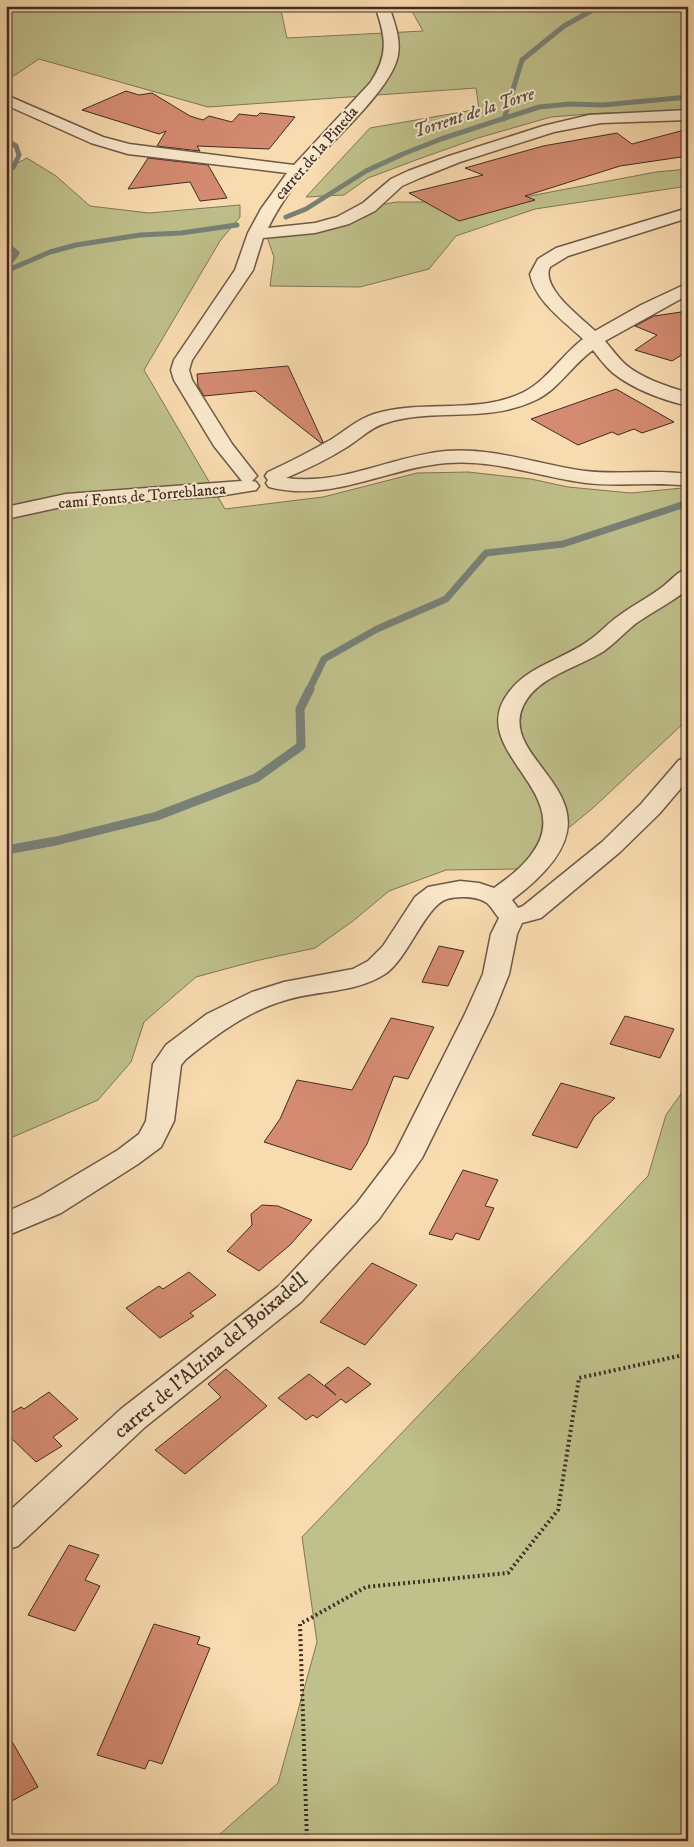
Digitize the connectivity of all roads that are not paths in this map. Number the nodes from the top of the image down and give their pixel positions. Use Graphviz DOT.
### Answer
graph roads {
  1 [pos="382,6"];
  2 [pos="6,99"];
  3 [pos="688,115"];
  4 [pos="298,170"];
  5 [pos="688,213"];
  6 [pos="256,233"];
  7 [pos="688,288"];
  8 [pos="594,340"];
  9 [pos="688,400"];
  10 [pos="688,460"];
  11 [pos="624,478"];
  12 [pos="276,479"];
  13 [pos="688,480"];
  14 [pos="248,481"];
  15 [pos="6,513"];
  16 [pos="688,575"];
  17 [pos="688,765"];
  18 [pos="505,908"];
  19 [pos="6,1226"];
  20 [pos="6,1536"];
  1 -- 4 [label="street, carrer de la Pineda"];
  2 -- 4 [label="street"];
  3 -- 6 [label="street"];
  4 -- 6 [label="street, carrer de la Pineda"];
  5 -- 8 [label="street"];
  6 -- 14 [label="street, carrer de la Pineda"];
  7 -- 8 [label="street"];
  8 -- 9 [label="street"];
  8 -- 12 [label="street"];
  10 -- 11 [label="street"];
  11 -- 12 [label="street"];
  11 -- 13 [label="street"];
  12 -- 14 [label="street, camí Fonts de Torreblanca"];
  14 -- 15 [label="street, camí Fonts de Torreblanca"];
  16 -- 18 [label="street"];
  17 -- 18 [label="street"];
  18 -- 19 [label="street"];
  18 -- 20 [label="street, carrer de l'Alzina del Boixadell"];
}
